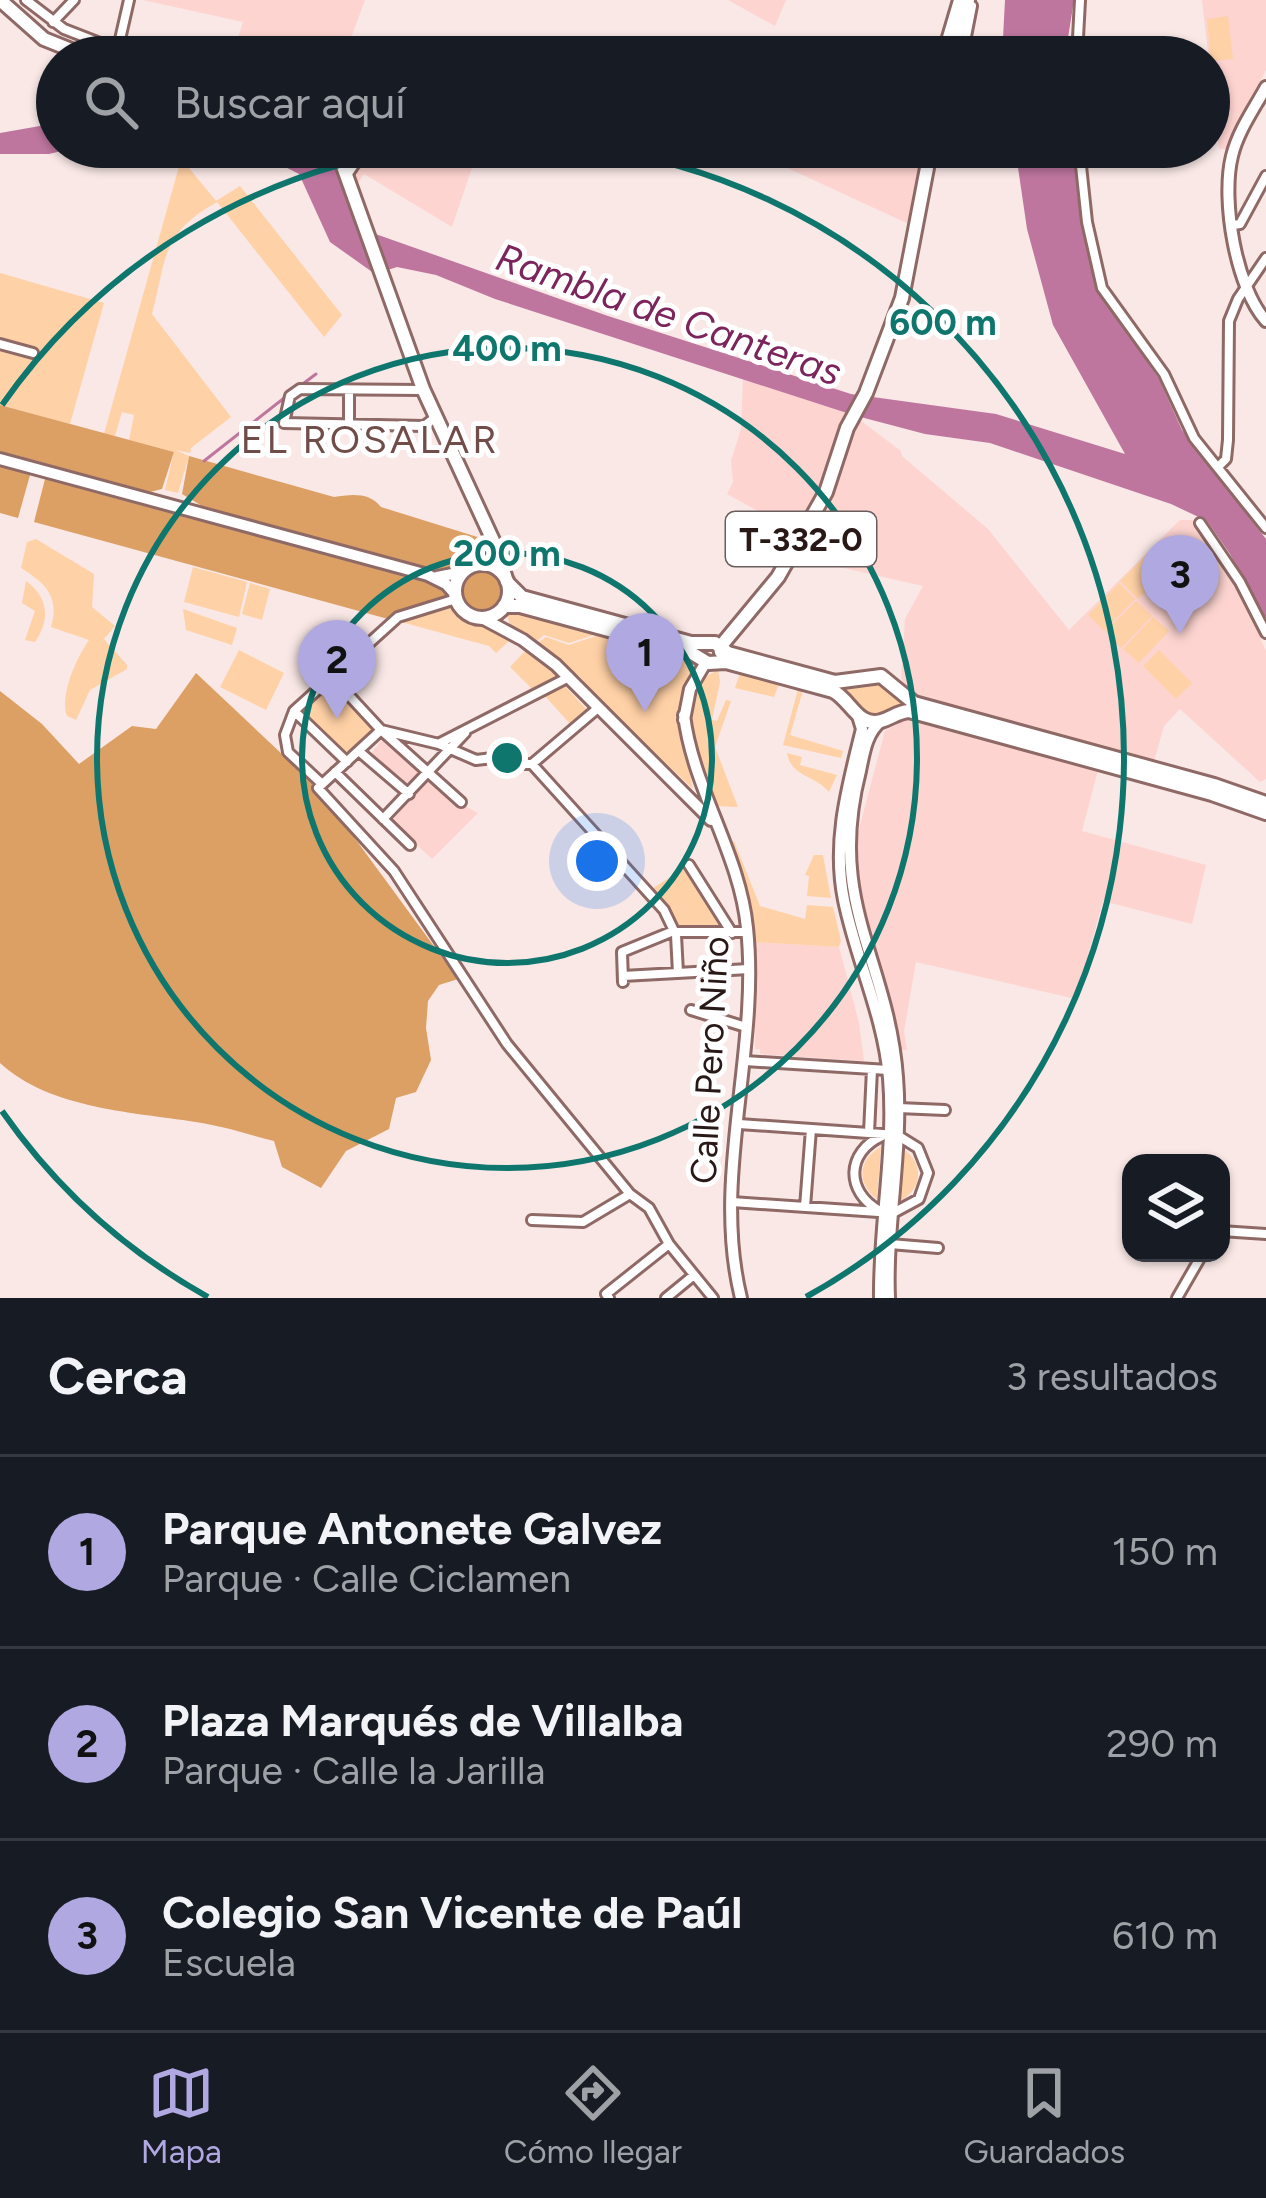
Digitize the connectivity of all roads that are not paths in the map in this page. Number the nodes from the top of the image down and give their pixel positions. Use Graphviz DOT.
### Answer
graph roads {
  1 [pos="0,0"];
  2 [pos="10,0"];
  3 [pos="26,0"];
  4 [pos="74,0"];
  5 [pos="129,0"];
  6 [pos="965,0"];
  7 [pos="1080,0"];
  8 [pos="52,22"];
  9 [pos="40,36"];
  10 [pos="53,36"];
  11 [pos="78,36"];
  12 [pos="121,36"];
  13 [pos="954,36"];
  14 [pos="963,36"];
  15 [pos="1078,36"];
  16 [pos="1266,87"];
  17 [pos="343,168"];
  18 [pos="352,168"];
  19 [pos="927,168"];
  20 [pos="1081,168"];
  21 [pos="346,176"];
  22 [pos="1265,179"];
  23 [pos="1233,225"];
  24 [pos="1266,258"];
  25 [pos="1245,291"];
  26 [pos="1266,321"];
  27 [pos="0,344"];
  28 [pos="33,353"];
  29 [pos="423,389"];
  30 [pos="349,390"];
  31 [pos="436,417"];
  32 [pos="349,424"];
  33 [pos="0,459"];
  34 [pos="1219,466"];
  35 [pos="1200,523"];
  36 [pos="1266,528"];
  37 [pos="489,532"];
  38 [pos="479,564"];
  39 [pos="463,572"];
  40 [pos="428,575"];
  41 [pos="507,582"];
  42 [pos="456,597"];
  43 [pos="504,606"];
  44 [pos="482,618"];
  45 [pos="1266,633"];
  46 [pos="523,640"];
  47 [pos="711,654"];
  48 [pos="332,677"];
  49 [pos="569,677"];
  50 [pos="862,678"];
  51 [pos="896,688"];
  52 [pos="599,707"];
  53 [pos="294,711"];
  54 [pos="855,712"];
  55 [pos="684,716"];
  56 [pos="886,719"];
  57 [pos="470,728"];
  58 [pos="381,730"];
  59 [pos="439,743"];
  60 [pos="451,747"];
  61 [pos="361,753"];
  62 [pos="347,762"];
  63 [pos="532,764"];
  64 [pos="335,772"];
  65 [pos="430,772"];
  66 [pos="320,786"];
  67 [pos="692,789"];
  68 [pos="409,794"];
  69 [pos="460,802"];
  70 [pos="1266,803"];
  71 [pos="705,811"];
  72 [pos="1266,813"];
  73 [pos="383,819"];
  74 [pos="410,845"];
  75 [pos="726,849"];
  76 [pos="689,865"];
  77 [pos="743,904"];
  78 [pos="748,932"];
  79 [pos="732,933"];
  80 [pos="676,934"];
  81 [pos="749,969"];
  82 [pos="678,974"];
  83 [pos="691,1010"];
  84 [pos="748,1027"];
  85 [pos="745,1061"];
  86 [pos="888,1068"];
  87 [pos="872,1070"];
  88 [pos="898,1108"];
  89 [pos="945,1110"];
  90 [pos="739,1124"];
  91 [pos="811,1129"];
  92 [pos="868,1133"];
  93 [pos="893,1135"];
  94 [pos="630,1195"];
  95 [pos="732,1202"];
  96 [pos="805,1207"];
  97 [pos="889,1212"];
  98 [pos="732,1219"];
  99 [pos="532,1220"];
  100 [pos="1230,1232"];
  101 [pos="1266,1234"];
  102 [pos="669,1244"];
  103 [pos="890,1244"];
  104 [pos="938,1248"];
  105 [pos="1198,1262"];
  106 [pos="694,1275"];
  107 [pos="884,1281"];
  108 [pos="609,1298"];
  109 [pos="666,1298"];
  110 [pos="713,1298"];
  111 [pos="744,1298"];
  112 [pos="884,1298"];
  113 [pos="1177,1298"];
  1 -- 9 [label="main road"];
  2 -- 10 [label="main road"];
  3 -- 8 [label="street"];
  4 -- 8 [label="street"];
  5 -- 12 [label="street"];
  6 -- 13 [label="main road"];
  6 -- 14 [label="street"];
  7 -- 15 [label="street"];
  8 -- 11 [label="street"];
  16 -- 23 [label="main road"];
  17 -- 21 [label="main road"];
  18 -- 21 [label="street"];
  19 -- 47 [label="main road, T-332-0"];
  20 -- 34 [label="street"];
  21 -- 29 [label="main road"];
  22 -- 23 [label="street"];
  23 -- 25 [label="main road"];
  24 -- 25 [label="street"];
  25 -- 26 [label="main road"];
  25 -- 34 [label="street"];
  27 -- 28 [label="street"];
  29 -- 30 [label="street"];
  29 -- 31 [label="main road"];
  30 -- 32 [label="street"];
  30 -- 32 [label="street"];
  31 -- 32 [label="street"];
  31 -- 37 [label="main road"];
  33 -- 40 [label="main road"];
  34 -- 36 [label="street"];
  35 -- 45 [label="street"];
  37 -- 38 [label="main road"];
  37 -- 41 [label="main road"];
  38 -- 39 [label="main road"];
  38 -- 41 [label="main road"];
  39 -- 40 [label="main road"];
  39 -- 42 [label="main road"];
  40 -- 42 [label="main road"];
  41 -- 43 [label="main road"];
  41 -- 47 [label="main road"];
  42 -- 44 [label="main road"];
  42 -- 48 [label="street"];
  43 -- 44 [label="main road"];
  43 -- 46 [label="main road"];
  43 -- 47 [label="main road"];
  44 -- 46 [label="main road"];
  46 -- 49 [label="main road"];
  47 -- 50 [label="main road"];
  47 -- 54 [label="main road"];
  47 -- 55 [label="main road"];
  48 -- 53 [label="street"];
  48 -- 58 [label="street"];
  49 -- 52 [label="main road"];
  49 -- 57 [label="street"];
  50 -- 51 [label="main road"];
  50 -- 54 [label="main road"];
  51 -- 56 [label="main road"];
  51 -- 70 [label="main road"];
  52 -- 63 [label="street"];
  52 -- 67 [label="main road"];
  53 -- 62 [label="street"];
  53 -- 66 [label="street"];
  54 -- 56 [label="main road"];
  54 -- 86 [label="main road"];
  55 -- 67 [label="main road"];
  55 -- 75 [label="main road, Calle Pero Niño"];
  56 -- 72 [label="main road"];
  56 -- 88 [label="main road"];
  57 -- 59 [label="street"];
  57 -- 60 [label="street"];
  58 -- 59 [label="street"];
  58 -- 61 [label="street"];
  58 -- 65 [label="street"];
  59 -- 60 [label="street"];
  60 -- 63 [label="street"];
  60 -- 65 [label="street"];
  61 -- 62 [label="street"];
  61 -- 68 [label="street"];
  62 -- 64 [label="street"];
  63 -- 80 [label="street"];
  64 -- 66 [label="street"];
  64 -- 73 [label="street"];
  65 -- 68 [label="street"];
  65 -- 69 [label="street"];
  66 -- 94 [label="street"];
  67 -- 71 [label="main road"];
  68 -- 73 [label="street"];
  71 -- 75 [label="main road"];
  71 -- 77 [label="main road, Calle Pero Niño"];
  73 -- 74 [label="street"];
  75 -- 77 [label="main road, Calle Pero Niño"];
  76 -- 79 [label="street"];
  77 -- 78 [label="main road, Calle Pero Niño"];
  78 -- 79 [label="street"];
  78 -- 81 [label="main road, Calle Pero Niño"];
  79 -- 80 [label="street"];
  80 -- 82 [label="street"];
  80 -- 82 [label="street"];
  81 -- 82 [label="street"];
  81 -- 84 [label="main road, Calle Pero Niño"];
  83 -- 84 [label="street"];
  84 -- 85 [label="main road, Calle Pero Niño"];
  85 -- 87 [label="street"];
  85 -- 90 [label="main road, Calle Pero Niño"];
  86 -- 87 [label="street"];
  86 -- 93 [label="main road"];
  87 -- 92 [label="street"];
  88 -- 89 [label="street"];
  88 -- 93 [label="main road"];
  90 -- 91 [label="street"];
  90 -- 95 [label="main road, Calle Pero Niño"];
  91 -- 92 [label="street"];
  91 -- 96 [label="street"];
  92 -- 93 [label="street"];
  93 -- 97 [label="main road"];
  93 -- 97 [label="street"];
  93 -- 97 [label="street"];
  94 -- 99 [label="street"];
  94 -- 102 [label="street"];
  95 -- 96 [label="street"];
  95 -- 98 [label="main road, Calle Pero Niño"];
  96 -- 97 [label="street"];
  97 -- 103 [label="main road"];
  97 -- 107 [label="main road"];
  98 -- 111 [label="main road, Calle Pero Niño"];
  98 -- 111 [label="main road, Calle Pero Niño"];
  100 -- 101 [label="street"];
  102 -- 106 [label="street"];
  102 -- 108 [label="street"];
  103 -- 104 [label="street"];
  103 -- 107 [label="main road"];
  105 -- 113 [label="street"];
  106 -- 109 [label="street"];
  106 -- 110 [label="street"];
  107 -- 112 [label="main road"];
}
